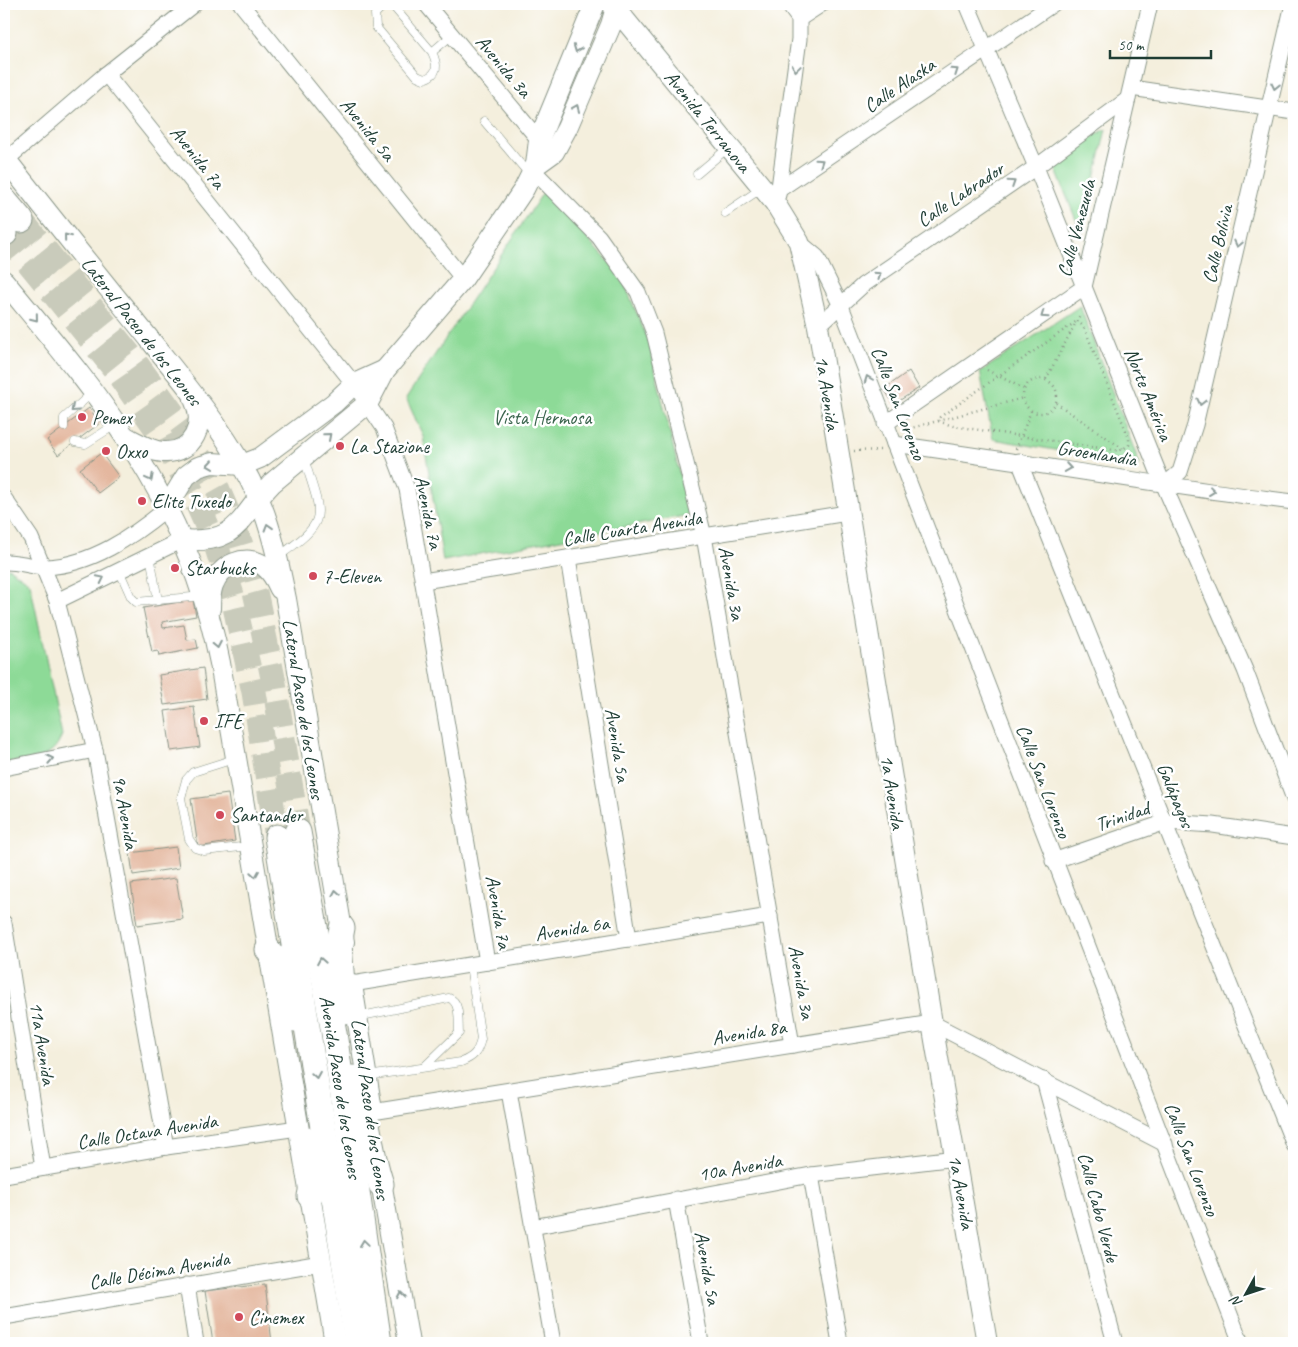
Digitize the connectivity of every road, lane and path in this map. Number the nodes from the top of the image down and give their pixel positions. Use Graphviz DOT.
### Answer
graph roads {
  1 [pos="194,4"];
  2 [pos="241,4"];
  3 [pos="426,4"];
  4 [pos="596,4"];
  5 [pos="788,4"];
  6 [pos="822,4"];
  7 [pos="967,4"];
  8 [pos="1053,4"];
  9 [pos="1150,4"];
  10 [pos="1293,4"];
  11 [pos="615,5"];
  12 [pos="799,19"];
  13 [pos="452,35"];
  14 [pos="986,51"];
  15 [pos="432,52"];
  16 [pos="106,74"];
  17 [pos="1130,94"];
  18 [pos="1270,108"];
  19 [pos="1294,112"];
  20 [pos="484,121"];
  21 [pos="546,146"];
  22 [pos="729,147"];
  23 [pos="5,158"];
  24 [pos="1036,166"];
  25 [pos="533,170"];
  26 [pos="697,174"];
  27 [pos="772,193"];
  28 [pos="4,200"];
  29 [pos="725,213"];
  30 [pos="10,228"];
  31 [pos="799,242"];
  32 [pos="463,279"];
  33 [pos="4,281"];
  34 [pos="1086,293"];
  35 [pos="841,306"];
  36 [pos="1076,321"];
  37 [pos="818,326"];
  38 [pos="974,364"];
  39 [pos="385,370"];
  40 [pos="998,376"];
  41 [pos="1046,380"];
  42 [pos="354,384"];
  43 [pos="188,388"];
  44 [pos="1024,389"];
  45 [pos="92,393"];
  46 [pos="1023,398"];
  47 [pos="368,403"];
  48 [pos="1056,403"];
  49 [pos="1031,411"];
  50 [pos="938,421"];
  51 [pos="64,427"];
  52 [pos="120,430"];
  53 [pos="1021,436"];
  54 [pos="891,438"];
  55 [pos="76,442"];
  56 [pos="1124,450"];
  57 [pos="838,451"];
  58 [pos="304,457"];
  59 [pos="1016,460"];
  60 [pos="242,465"];
  61 [pos="1162,479"];
  62 [pos="4,498"];
  63 [pos="258,498"];
  64 [pos="1294,502"];
  65 [pos="166,509"];
  66 [pos="847,513"];
  67 [pos="704,536"];
  68 [pos="182,540"];
  69 [pos="150,555"];
  70 [pos="277,557"];
  71 [pos="568,558"];
  72 [pos="4,562"];
  73 [pos="43,567"];
  74 [pos="119,570"];
  75 [pos="422,581"];
  76 [pos="286,599"];
  77 [pos="57,601"];
  78 [pos="158,601"];
  79 [pos="206,605"];
  80 [pos="95,750"];
  81 [pos="236,758"];
  82 [pos="4,768"];
  83 [pos="1294,800"];
  84 [pos="1166,822"];
  85 [pos="1294,837"];
  86 [pos="251,846"];
  87 [pos="1053,861"];
  88 [pos="770,916"];
  89 [pos="4,924"];
  90 [pos="342,928"];
  91 [pos="629,939"];
  92 [pos="268,950"];
  93 [pos="487,962"];
  94 [pos="470,965"];
  95 [pos="352,984"];
  96 [pos="357,1017"];
  97 [pos="932,1023"];
  98 [pos="334,1033"];
  99 [pos="792,1045"];
  100 [pos="312,1048"];
  101 [pos="338,1061"];
  102 [pos="424,1068"];
  103 [pos="366,1076"];
  104 [pos="1044,1080"];
  105 [pos="509,1090"];
  106 [pos="320,1102"];
  107 [pos="372,1112"];
  108 [pos="298,1128"];
  109 [pos="1165,1144"];
  110 [pos="1294,1145"];
  111 [pos="166,1147"];
  112 [pos="956,1158"];
  113 [pos="43,1168"];
  114 [pos="4,1175"];
  115 [pos="811,1175"];
  116 [pos="381,1184"];
  117 [pos="310,1196"];
  118 [pos="676,1199"];
  119 [pos="532,1227"];
  120 [pos="321,1262"];
  121 [pos="187,1285"];
  122 [pos="4,1317"];
  123 [pos="196,1343"];
  124 [pos="335,1343"];
  125 [pos="357,1343"];
  126 [pos="379,1343"];
  127 [pos="410,1343"];
  128 [pos="553,1343"];
  129 [pos="700,1343"];
  130 [pos="840,1343"];
  131 [pos="987,1343"];
  132 [pos="1115,1343"];
  133 [pos="1241,1343"];
  1 -- 16 [label="street"];
  2 -- 32 [label="street, Avenida 5a"];
  3 -- 13 [label="street, Avenida 3a"];
  4 -- 21 [label="street, one-way"];
  5 -- 12 [label="street"];
  6 -- 12 [label="street"];
  7 -- 14 [label="street, Norte América"];
  8 -- 14 [label="street, Calle Alaska"];
  9 -- 17 [label="street, Calle Venezuela"];
  10 -- 18 [label="street, Calle Bolivia, one-way"];
  21 -- 11 [label="street, one-way"];
  11 -- 22 [label="street, Avenida Terranova"];
  12 -- 27 [label="street, one-way"];
  13 -- 15 [label="lane"];
  13 -- 21 [label="street, Avenida 3a"];
  14 -- 24 [label="street, Norte América"];
  27 -- 14 [label="street, Calle Alaska, one-way"];
  15 -- 15 [label="lane"];
  16 -- 23 [label="street"];
  16 -- 42 [label="street, Avenida 7a"];
  17 -- 18 [label="street"];
  17 -- 24 [label="street, Calle Labrador"];
  17 -- 34 [label="street, Calle Venezuela"];
  18 -- 19 [label="street"];
  18 -- 61 [label="street, Calle Bolivia, one-way"];
  20 -- 25 [label="lane"];
  21 -- 25 [label="street"];
  22 -- 26 [label="lane"];
  22 -- 27 [label="street, Avenida Terranova"];
  43 -- 23 [label="street, Lateral Paseo de los Leones, one-way"];
  24 -- 34 [label="street, Norte América"];
  35 -- 24 [label="street, Calle Labrador, one-way"];
  25 -- 32 [label="street"];
  25 -- 67 [label="street, Avenida 3a"];
  27 -- 29 [label="lane"];
  27 -- 31 [label="street, Avenida Terranova"];
  28 -- 30 [label="main road"];
  31 -- 35 [label="street, Calle San Lorenzo"];
  31 -- 37 [label="street, 1a Avenida"];
  32 -- 39 [label="street"];
  33 -- 45 [label="street, one-way"];
  34 -- 36 [label="path"];
  34 -- 38 [label="street, Calle Venezuela, one-way"];
  34 -- 61 [label="street, Norte América"];
  35 -- 37 [label="street, Calle Labrador"];
  54 -- 35 [label="street, Calle San Lorenzo, one-way"];
  36 -- 40 [label="path"];
  36 -- 41 [label="path"];
  36 -- 56 [label="path"];
  37 -- 57 [label="street, 1a Avenida"];
  38 -- 40 [label="path"];
  38 -- 54 [label="street, Calle Venezuela"];
  39 -- 42 [label="street"];
  39 -- 47 [label="street"];
  40 -- 44 [label="path"];
  40 -- 50 [label="path"];
  41 -- 44 [label="path"];
  41 -- 48 [label="path"];
  42 -- 47 [label="street, Avenida 7a"];
  42 -- 60 [label="street"];
  43 -- 52 [label="street"];
  43 -- 60 [label="street, Lateral Paseo de los Leones"];
  44 -- 46 [label="path"];
  45 -- 51 [label="lane, one-way"];
  45 -- 52 [label="street"];
  46 -- 49 [label="path"];
  46 -- 50 [label="path"];
  58 -- 47 [label="street, one-way"];
  47 -- 75 [label="street, Avenida 7a"];
  48 -- 49 [label="path"];
  48 -- 56 [label="path"];
  49 -- 53 [label="path"];
  50 -- 53 [label="path"];
  50 -- 54 [label="path"];
  52 -- 55 [label="lane"];
  52 -- 65 [label="street, one-way"];
  53 -- 56 [label="path"];
  53 -- 59 [label="path"];
  54 -- 57 [label="path"];
  54 -- 59 [label="street, Groenlandia"];
  54 -- 87 [label="street, Calle San Lorenzo"];
  56 -- 61 [label="path"];
  57 -- 66 [label="street, 1a Avenida"];
  58 -- 63 [label="street"];
  58 -- 70 [label="lane"];
  59 -- 61 [label="street, Groenlandia, one-way"];
  59 -- 84 [label="street, Galápagos"];
  60 -- 63 [label="street, Lateral Paseo de los Leones"];
  60 -- 65 [label="street, one-way"];
  61 -- 64 [label="street, Groenlandia, one-way"];
  61 -- 83 [label="street, Norte América"];
  62 -- 73 [label="street, 9a Avenida"];
  63 -- 68 [label="street"];
  70 -- 63 [label="street, Lateral Paseo de los Leones, one-way"];
  65 -- 68 [label="street"];
  65 -- 73 [label="street"];
  66 -- 67 [label="street, Calle Cuarta Avenida"];
  66 -- 97 [label="street, 1a Avenida"];
  67 -- 71 [label="street, Calle Cuarta Avenida"];
  67 -- 88 [label="street, Avenida 3a"];
  68 -- 69 [label="street"];
  68 -- 79 [label="street"];
  69 -- 74 [label="street"];
  69 -- 78 [label="lane"];
  70 -- 76 [label="street, Lateral Paseo de los Leones"];
  71 -- 75 [label="street, Calle Cuarta Avenida"];
  71 -- 91 [label="street, Avenida 5a"];
  72 -- 73 [label="street"];
  73 -- 77 [label="street, 9a Avenida"];
  77 -- 74 [label="street, one-way"];
  74 -- 78 [label="lane"];
  75 -- 93 [label="street, Avenida 7a"];
  76 -- 79 [label="street"];
  90 -- 76 [label="street, Lateral Paseo de los Leones, one-way"];
  77 -- 80 [label="street, 9a Avenida"];
  78 -- 79 [label="lane"];
  79 -- 81 [label="street, one-way"];
  82 -- 80 [label="street, one-way"];
  80 -- 111 [label="street, 9a Avenida"];
  81 -- 86 [label="street"];
  81 -- 86 [label="lane"];
  84 -- 85 [label="street, Trinidad"];
  84 -- 87 [label="street, Trinidad"];
  84 -- 110 [label="street, Galápagos"];
  86 -- 92 [label="street, one-way"];
  87 -- 109 [label="street, Calle San Lorenzo"];
  88 -- 91 [label="street, Avenida 6a"];
  88 -- 99 [label="street, Avenida 3a"];
  89 -- 113 [label="street, 11a Avenida"];
  90 -- 95 [label="street, Lateral Paseo de los Leones"];
  90 -- 98 [label="main road"];
  91 -- 93 [label="street, Avenida 6a"];
  92 -- 100 [label="main road"];
  92 -- 108 [label="street"];
  93 -- 94 [label="street, Avenida 6a"];
  94 -- 95 [label="street, Avenida 6a"];
  94 -- 102 [label="lane"];
  95 -- 96 [label="street, Lateral Paseo de los Leones"];
  96 -- 102 [label="lane"];
  96 -- 103 [label="street, Lateral Paseo de los Leones"];
  97 -- 99 [label="street, Avenida 8a"];
  97 -- 104 [label="street"];
  97 -- 112 [label="street, 1a Avenida"];
  98 -- 100 [label="main road, Avenida Paseo de los Leones, one-way"];
  98 -- 101 [label="main road, Avenida Paseo de los Leones"];
  99 -- 105 [label="street, Avenida 8a"];
  100 -- 106 [label="main road, Avenida Paseo de los Leones, one-way"];
  101 -- 116 [label="main road"];
  126 -- 101 [label="main road, Avenida Paseo de los Leones, one-way"];
  102 -- 103 [label="lane"];
  103 -- 107 [label="street, Lateral Paseo de los Leones"];
  104 -- 109 [label="street"];
  104 -- 132 [label="street, Calle Cabo Verde"];
  105 -- 107 [label="street, Avenida 8a"];
  105 -- 119 [label="street"];
  106 -- 117 [label="main road"];
  106 -- 125 [label="main road, Avenida Paseo de los Leones"];
  107 -- 116 [label="street, Lateral Paseo de los Leones"];
  108 -- 111 [label="street, Calle Octava Avenida"];
  108 -- 117 [label="street"];
  109 -- 133 [label="street, Calle San Lorenzo"];
  111 -- 113 [label="street, Calle Octava Avenida"];
  112 -- 115 [label="street, 10a Avenida"];
  112 -- 131 [label="street, 1a Avenida"];
  113 -- 114 [label="street, Calle Octava Avenida"];
  115 -- 118 [label="street, 10a Avenida"];
  115 -- 130 [label="street"];
  127 -- 116 [label="street, Lateral Paseo de los Leones, one-way"];
  117 -- 120 [label="street"];
  118 -- 119 [label="street, 10a Avenida"];
  118 -- 129 [label="street, Avenida 5a"];
  119 -- 128 [label="street"];
  120 -- 121 [label="street, Calle Décima Avenida"];
  120 -- 124 [label="street"];
  121 -- 122 [label="street, Calle Décima Avenida"];
  121 -- 123 [label="street"];
}
